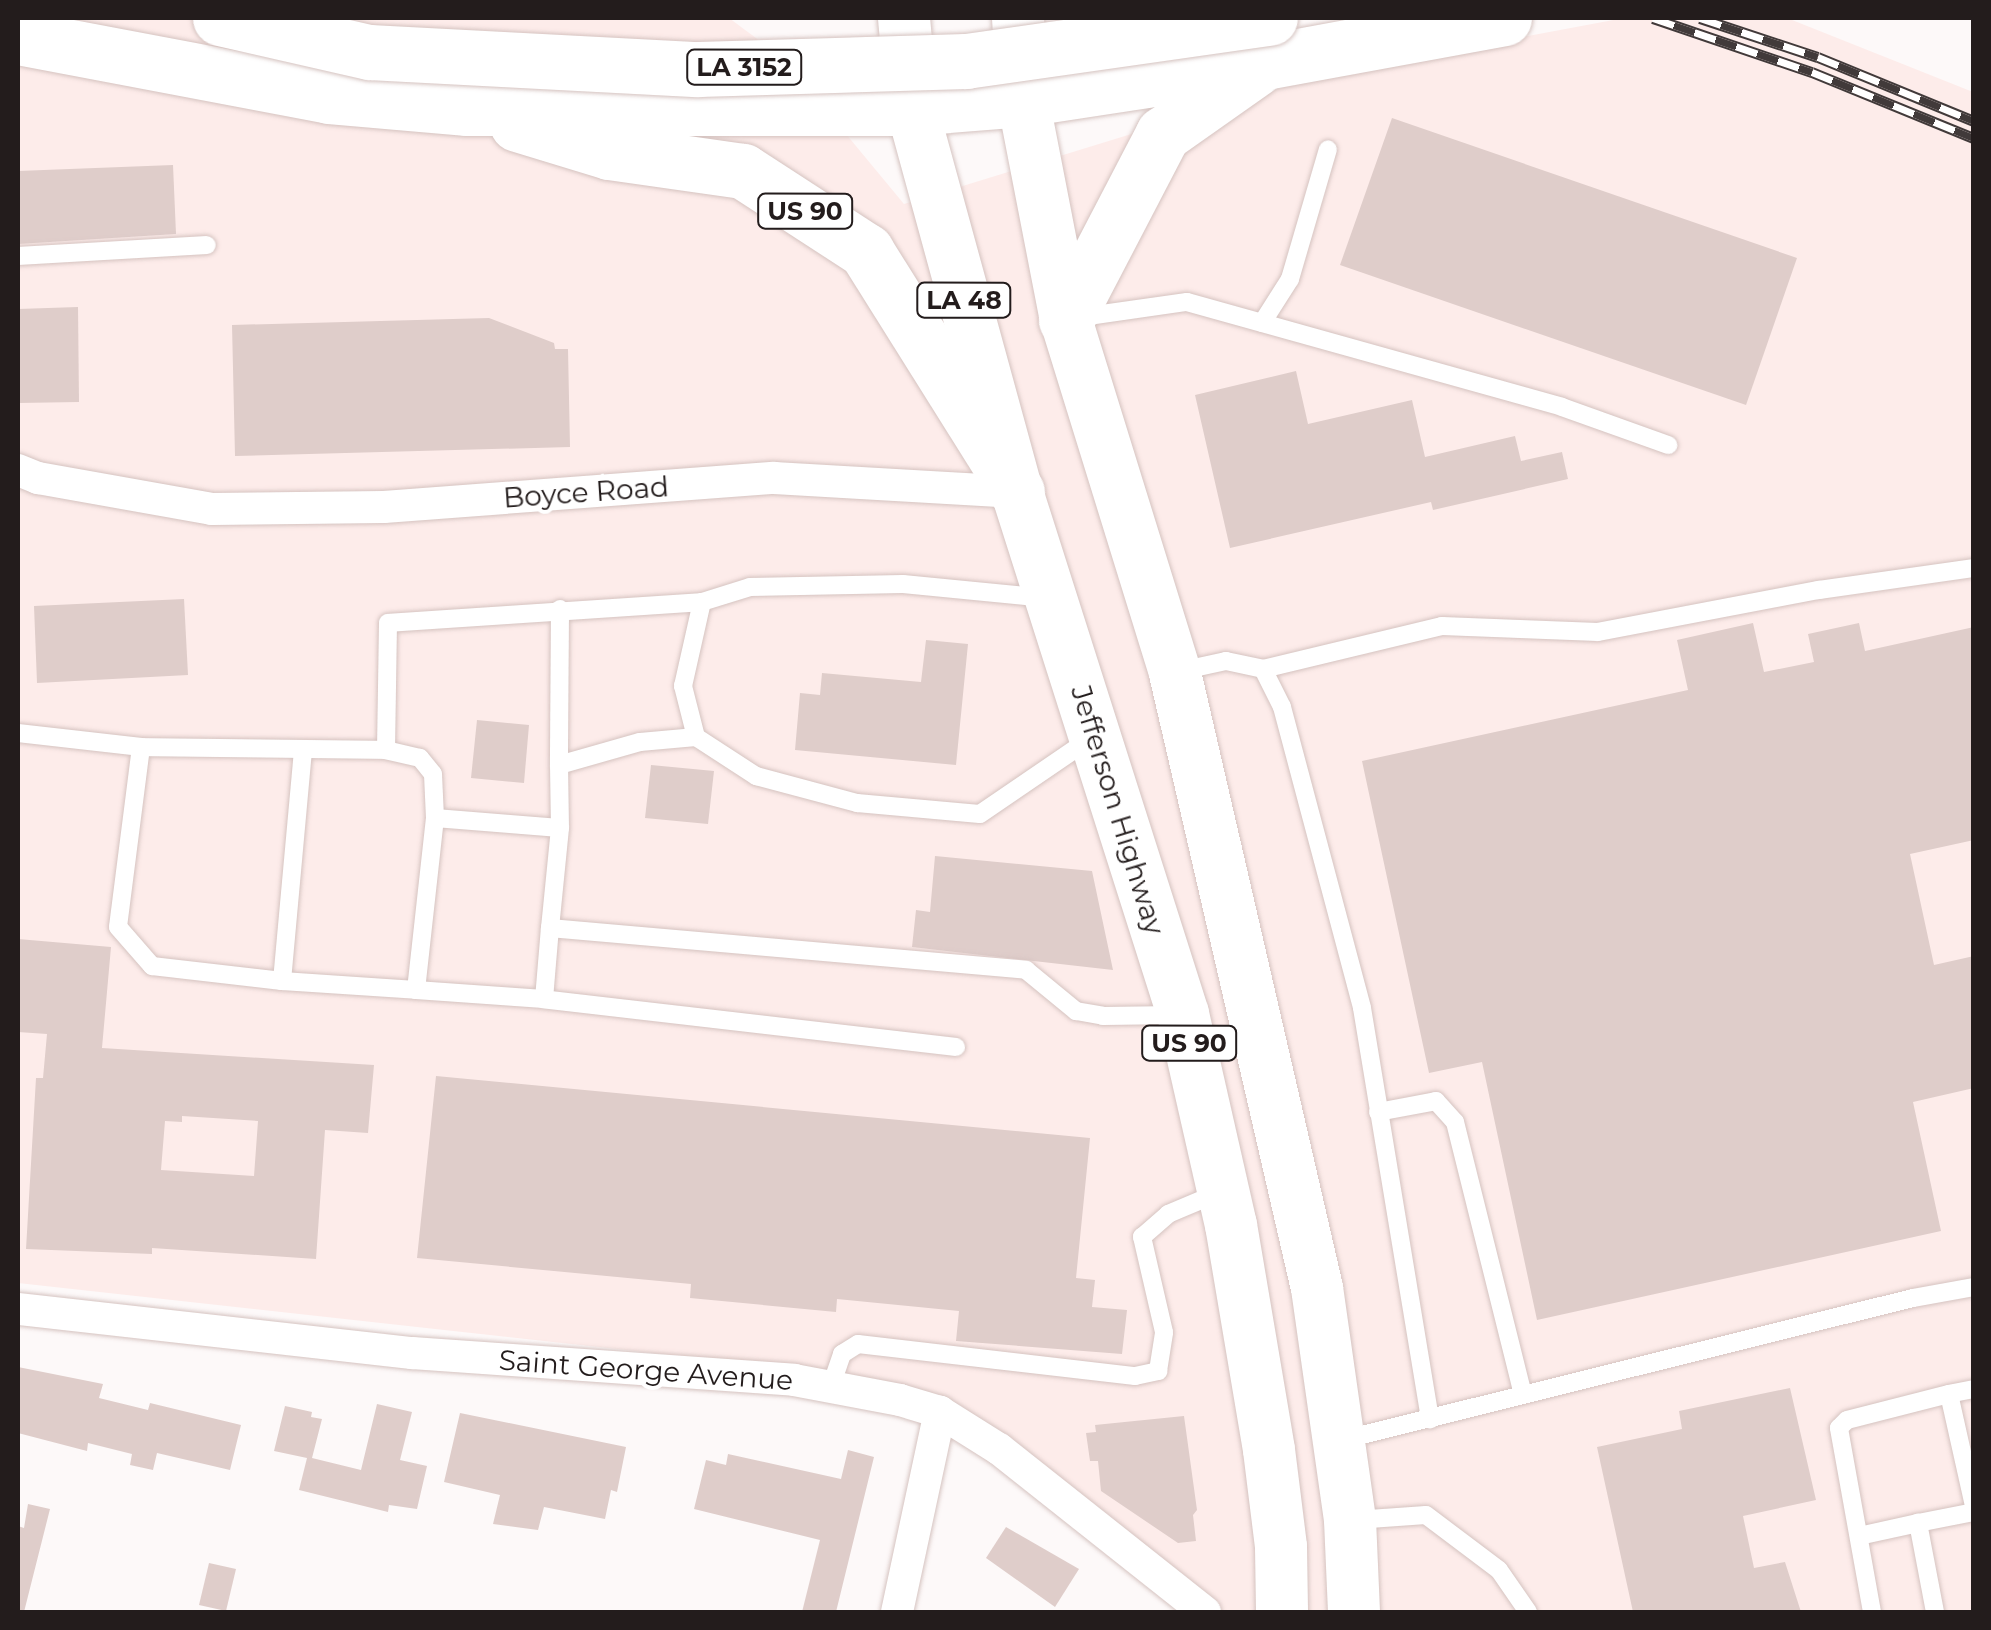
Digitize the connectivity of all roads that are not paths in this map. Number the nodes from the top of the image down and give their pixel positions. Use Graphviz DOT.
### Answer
graph roads {
  1 [pos="220,18"];
  2 [pos="904,18"];
  3 [pos="1018,18"];
  4 [pos="1197,18"];
  5 [pos="1504,18"];
  6 [pos="18,37"];
  7 [pos="1267,40"];
  8 [pos="1023,98"];
  9 [pos="467,108"];
  10 [pos="912,108"];
  11 [pos="1328,148"];
  12 [pos="207,246"];
  13 [pos="18,256"];
  14 [pos="1066,320"];
  15 [pos="1262,322"];
  16 [pos="1668,445"];
  17 [pos="18,470"];
  18 [pos="1017,492"];
  19 [pos="1974,568"];
  20 [pos="1051,598"];
  21 [pos="702,602"];
  22 [pos="560,610"];
  23 [pos="1262,669"];
  24 [pos="1175,672"];
  25 [pos="18,734"];
  26 [pos="1095,736"];
  27 [pos="696,737"];
  28 [pos="140,747"];
  29 [pos="303,750"];
  30 [pos="386,750"];
  31 [pos="559,765"];
  32 [pos="435,818"];
  33 [pos="560,828"];
  34 [pos="550,928"];
  35 [pos="282,981"];
  36 [pos="416,990"];
  37 [pos="1249,997"];
  38 [pos="544,999"];
  39 [pos="1183,1014"];
  40 [pos="956,1047"];
  41 [pos="1378,1112"];
  42 [pos="1223,1190"];
  43 [pos="1974,1287"];
  44 [pos="18,1308"];
  45 [pos="831,1386"];
  46 [pos="1974,1388"];
  47 [pos="1949,1394"];
  48 [pos="1523,1395"];
  49 [pos="940,1412"];
  50 [pos="1430,1419"];
  51 [pos="1340,1440"];
  52 [pos="1974,1509"];
  53 [pos="1350,1520"];
  54 [pos="1918,1523"];
  55 [pos="1858,1536"];
  56 [pos="897,1612"];
  57 [pos="1206,1612"];
  58 [pos="1282,1612"];
  59 [pos="1354,1612"];
  60 [pos="1528,1612"];
  61 [pos="1872,1612"];
  62 [pos="1935,1612"];
  1 -- 7 [label="highway, LA 3152, bridge"];
  2 -- 10 [label="main road, Jefferson Highway / LA 48"];
  3 -- 8 [label="main road, US 90"];
  4 -- 7 [label="highway"];
  5 -- 7 [label="highway"];
  6 -- 9 [label="highway, US 90"];
  7 -- 8 [label="highway"];
  7 -- 14 [label="highway"];
  8 -- 10 [label="highway"];
  8 -- 14 [label="main road, US 90"];
  9 -- 10 [label="highway"];
  9 -- 18 [label="highway, US 90"];
  10 -- 18 [label="main road, Jefferson Highway / LA 48"];
  11 -- 15 [label="lane"];
  12 -- 13 [label="lane"];
  14 -- 15 [label="lane"];
  14 -- 24 [label="main road, US 90"];
  15 -- 16 [label="lane"];
  17 -- 18 [label="street, Boyce Road"];
  18 -- 20 [label="main road, Jefferson Highway / US 90"];
  19 -- 23 [label="lane"];
  20 -- 21 [label="lane"];
  20 -- 26 [label="main road, Jefferson Highway / US 90"];
  21 -- 22 [label="lane"];
  21 -- 27 [label="lane"];
  22 -- 30 [label="lane"];
  22 -- 31 [label="lane"];
  23 -- 24 [label="lane"];
  23 -- 41 [label="lane"];
  24 -- 37 [label="main road, US 90"];
  25 -- 28 [label="lane"];
  26 -- 27 [label="lane"];
  26 -- 39 [label="main road, Jefferson Highway / US 90"];
  27 -- 31 [label="lane"];
  28 -- 29 [label="lane"];
  28 -- 35 [label="lane"];
  29 -- 30 [label="lane"];
  29 -- 35 [label="lane"];
  30 -- 32 [label="lane"];
  31 -- 33 [label="lane"];
  32 -- 33 [label="lane"];
  32 -- 36 [label="lane"];
  33 -- 34 [label="lane"];
  34 -- 38 [label="lane"];
  34 -- 39 [label="lane"];
  35 -- 36 [label="lane"];
  36 -- 38 [label="lane"];
  37 -- 39 [label="main road"];
  37 -- 51 [label="main road, US 90"];
  38 -- 40 [label="lane"];
  39 -- 42 [label="main road, Jefferson Highway / US 90"];
  41 -- 48 [label="lane"];
  41 -- 50 [label="lane"];
  42 -- 45 [label="lane"];
  42 -- 58 [label="main road, Jefferson Highway / US 90"];
  43 -- 48 [label="lane"];
  44 -- 45 [label="street, Saint George Avenue"];
  45 -- 49 [label="street, Saint George Avenue"];
  46 -- 47 [label="lane"];
  47 -- 52 [label="lane"];
  47 -- 55 [label="lane"];
  48 -- 50 [label="lane"];
  49 -- 56 [label="street"];
  49 -- 57 [label="street, Saint George Avenue"];
  50 -- 51 [label="lane"];
  51 -- 53 [label="main road, US 90"];
  52 -- 54 [label="lane"];
  53 -- 59 [label="main road, US 90"];
  53 -- 60 [label="lane"];
  54 -- 55 [label="lane"];
  54 -- 62 [label="lane"];
  55 -- 61 [label="lane"];
}
